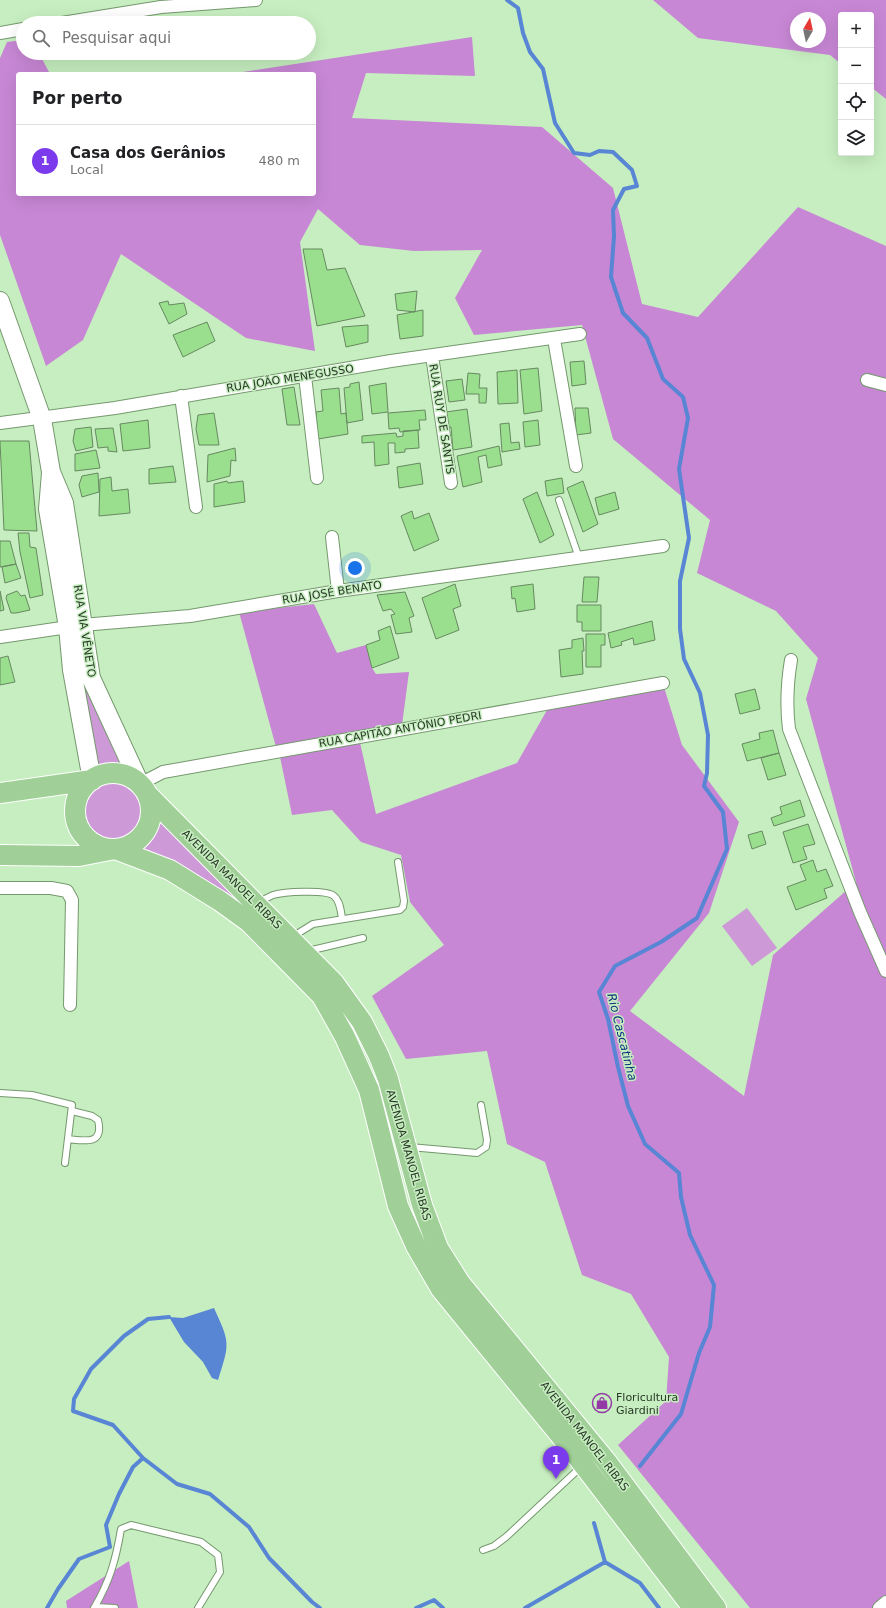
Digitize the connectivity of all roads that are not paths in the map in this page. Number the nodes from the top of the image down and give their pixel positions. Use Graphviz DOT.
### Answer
graph roads {
  1 [pos="256,0"];
  2 [pos="105,16"];
  3 [pos="16,30"];
  4 [pos="0,33"];
  5 [pos="0,301"];
  6 [pos="580,334"];
  7 [pos="554,339"];
  8 [pos="432,356"];
  9 [pos="305,376"];
  10 [pos="867,380"];
  11 [pos="886,385"];
  12 [pos="181,396"];
  13 [pos="42,419"];
  14 [pos="0,423"];
  15 [pos="576,466"];
  16 [pos="317,478"];
  17 [pos="451,483"];
  18 [pos="559,500"];
  19 [pos="196,507"];
  20 [pos="332,537"];
  21 [pos="663,546"];
  22 [pos="579,558"];
  23 [pos="338,591"];
  24 [pos="75,626"];
  25 [pos="0,637"];
  26 [pos="791,660"];
  27 [pos="663,683"];
  28 [pos="92,780"];
  29 [pos="143,789"];
  30 [pos="0,793"];
  31 [pos="115,849"];
  32 [pos="0,855"];
  33 [pos="79,856"];
  34 [pos="150,862"];
  35 [pos="398,862"];
  36 [pos="0,888"];
  37 [pos="258,904"];
  38 [pos="342,919"];
  39 [pos="290,938"];
  40 [pos="363,938"];
  41 [pos="304,952"];
  42 [pos="886,971"];
  43 [pos="70,1005"];
  44 [pos="0,1093"];
  45 [pos="481,1105"];
  46 [pos="72,1111"];
  47 [pos="68,1139"];
  48 [pos="406,1147"];
  49 [pos="65,1163"];
  50 [pos="578,1441"];
  51 [pos="606,1461"];
  52 [pos="583,1464"];
  53 [pos="483,1550"];
  54 [pos="886,1602"];
  55 [pos="94,1607"];
  56 [pos="115,1608"];
  57 [pos="198,1608"];
  58 [pos="693,1608"];
  59 [pos="716,1608"];
  60 [pos="879,1608"];
  1 -- 2 [label="street"];
  3 -- 4 [label="street"];
  5 -- 13 [label="main road, RUA VIA VÊNETO"];
  6 -- 7 [label="street, RUA JOÃO MENEGUSSO"];
  7 -- 8 [label="street, RUA JOÃO MENEGUSSO"];
  7 -- 15 [label="street"];
  8 -- 9 [label="street, RUA JOÃO MENEGUSSO"];
  8 -- 17 [label="street, RUA RUY DE SANTIS"];
  9 -- 12 [label="street, RUA JOÃO MENEGUSSO"];
  9 -- 16 [label="street"];
  10 -- 11 [label="street"];
  12 -- 13 [label="street, RUA JOÃO MENEGUSSO"];
  12 -- 19 [label="street"];
  13 -- 14 [label="street, RUA JOÃO MENEGUSSO"];
  13 -- 24 [label="main road, RUA VIA VÊNETO"];
  18 -- 22 [label="lane"];
  20 -- 23 [label="street"];
  21 -- 22 [label="street, RUA JOSÉ BENATO"];
  22 -- 23 [label="street, RUA JOSÉ BENATO"];
  23 -- 24 [label="street, RUA JOSÉ BENATO"];
  24 -- 25 [label="street, RUA JOSÉ BENATO"];
  24 -- 28 [label="main road, RUA VIA VÊNETO"];
  24 -- 29 [label="main road, RUA VIA VÊNETO"];
  26 -- 42 [label="street"];
  27 -- 29 [label="street, RUA CAPITÃO ANTÔNIO PEDRI"];
  28 -- 29 [label="main road"];
  28 -- 30 [label="main road"];
  28 -- 31 [label="main road"];
  29 -- 31 [label="main road"];
  29 -- 37 [label="main road, AVENIDA MANOEL RIBAS"];
  31 -- 33 [label="main road, AVENIDA MANOEL RIBAS"];
  31 -- 34 [label="main road, AVENIDA MANOEL RIBAS"];
  32 -- 33 [label="main road, AVENIDA MANOEL RIBAS"];
  33 -- 34 [label="main road, AVENIDA MANOEL RIBAS"];
  34 -- 50 [label="main road, AVENIDA MANOEL RIBAS"];
  35 -- 38 [label="lane"];
  36 -- 43 [label="street"];
  37 -- 38 [label="lane"];
  37 -- 39 [label="main road, AVENIDA MANOEL RIBAS"];
  38 -- 39 [label="lane"];
  39 -- 41 [label="main road, AVENIDA MANOEL RIBAS"];
  40 -- 41 [label="lane"];
  41 -- 48 [label="main road, AVENIDA MANOEL RIBAS"];
  44 -- 46 [label="lane"];
  45 -- 48 [label="lane"];
  46 -- 47 [label="lane"];
  46 -- 47 [label="lane"];
  47 -- 49 [label="lane"];
  48 -- 50 [label="main road, AVENIDA MANOEL RIBAS"];
  50 -- 51 [label="main road, AVENIDA MANOEL RIBAS"];
  50 -- 52 [label="main road, AVENIDA MANOEL RIBAS"];
  51 -- 52 [label="main road"];
  51 -- 59 [label="main road, AVENIDA MANOEL RIBAS"];
  52 -- 53 [label="lane"];
  52 -- 58 [label="main road, AVENIDA MANOEL RIBAS"];
  54 -- 60 [label="street"];
  55 -- 56 [label="lane"];
  55 -- 57 [label="lane"];
}
